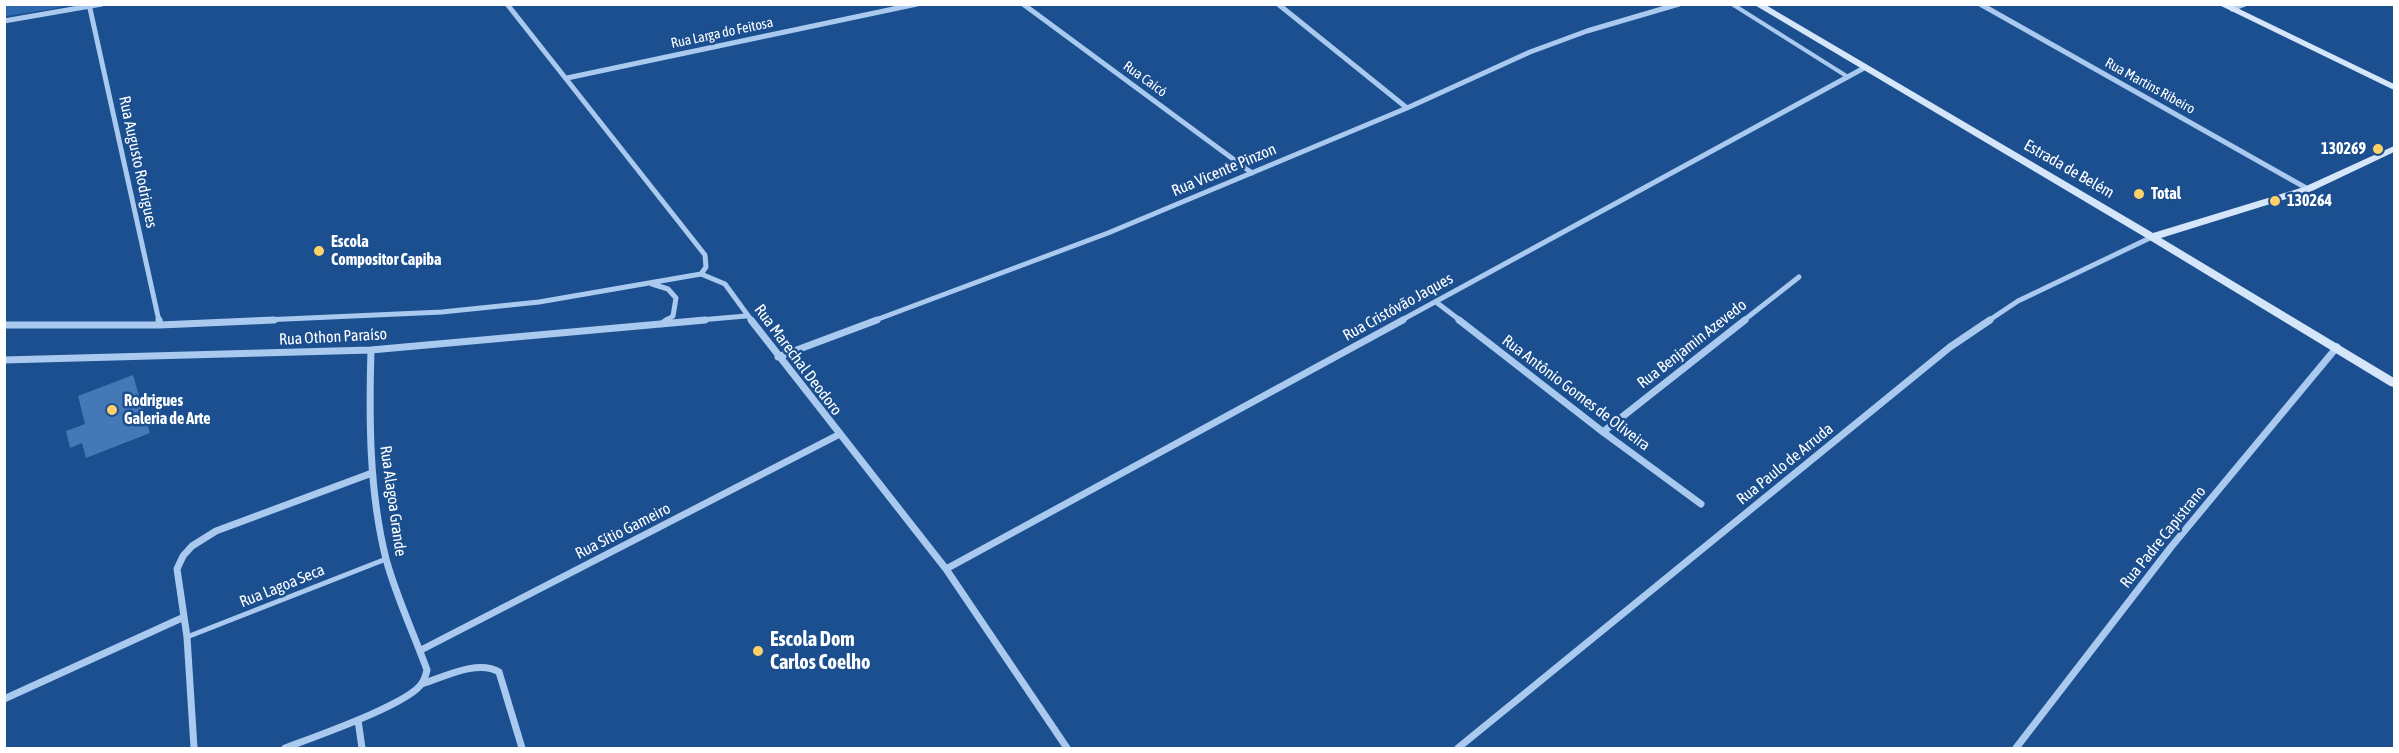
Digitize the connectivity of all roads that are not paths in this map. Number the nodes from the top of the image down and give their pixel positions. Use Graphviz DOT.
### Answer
graph roads {
  1 [pos="102,4"];
  2 [pos="507,4"];
  3 [pos="916,4"];
  4 [pos="1023,4"];
  5 [pos="1278,4"];
  6 [pos="1679,4"];
  7 [pos="1732,4"];
  8 [pos="1756,4"];
  9 [pos="1980,4"];
  10 [pos="2221,4"];
  11 [pos="2245,4"];
  12 [pos="90,6"];
  13 [pos="2232,9"];
  14 [pos="4,21"];
  15 [pos="1864,68"];
  16 [pos="1848,77"];
  17 [pos="567,78"];
  18 [pos="2394,87"];
  19 [pos="1407,108"];
  20 [pos="2394,149"];
  21 [pos="1252,173"];
  22 [pos="2308,189"];
  23 [pos="2152,237"];
  24 [pos="701,274"];
  25 [pos="1799,277"];
  26 [pos="648,283"];
  27 [pos="1436,302"];
  28 [pos="746,316"];
  29 [pos="661,324"];
  30 [pos="4,325"];
  31 [pos="160,325"];
  32 [pos="2337,347"];
  33 [pos="371,350"];
  34 [pos="778,357"];
  35 [pos="4,360"];
  36 [pos="2394,383"];
  37 [pos="1603,432"];
  38 [pos="838,435"];
  39 [pos="372,473"];
  40 [pos="1701,504"];
  41 [pos="386,559"];
  42 [pos="946,569"];
  43 [pos="184,616"];
  44 [pos="187,637"];
  45 [pos="420,650"];
  46 [pos="422,684"];
  47 [pos="4,699"];
  48 [pos="358,720"];
  49 [pos="194,748"];
  50 [pos="285,748"];
  51 [pos="362,748"];
  52 [pos="522,748"];
  53 [pos="1067,748"];
  54 [pos="1458,748"];
  55 [pos="2016,748"];
  1 -- 12 [label="street"];
  2 -- 17 [label="street"];
  3 -- 17 [label="street, Rua Larga do Feitosa"];
  4 -- 21 [label="street, Rua Caicó"];
  5 -- 19 [label="street"];
  6 -- 19 [label="street, Rua Vicente Pinzon"];
  7 -- 16 [label="lane"];
  8 -- 15 [label="main road, Estrada de Belém"];
  9 -- 22 [label="street, Rua Martins Ribeiro"];
  10 -- 13 [label="main road"];
  11 -- 13 [label="street"];
  12 -- 14 [label="street"];
  12 -- 31 [label="street, Rua Augusto Rodrigues"];
  13 -- 18 [label="main road"];
  15 -- 16 [label="street, Rua Cristóvão Jaques"];
  15 -- 23 [label="main road, Estrada de Belém"];
  16 -- 27 [label="street, Rua Cristóvão Jaques"];
  17 -- 24 [label="street"];
  19 -- 21 [label="street, Rua Vicente Pinzon"];
  20 -- 22 [label="main road"];
  21 -- 34 [label="street, Rua Vicente Pinzon"];
  22 -- 23 [label="main road"];
  23 -- 32 [label="main road, Estrada de Belém"];
  23 -- 54 [label="street, Rua Paulo de Arruda"];
  24 -- 26 [label="street, Rua Othon Paraíso"];
  24 -- 28 [label="street, Rua Marechal Deodoro"];
  25 -- 37 [label="street, Rua Benjamin Azevedo"];
  26 -- 29 [label="street"];
  26 -- 31 [label="street, Rua Othon Paraíso"];
  27 -- 37 [label="street, Rua Antônio Gomes de Oliveira"];
  27 -- 42 [label="street, Rua Cristóvão Jaques"];
  28 -- 29 [label="street, Rua Othon Paraíso"];
  28 -- 34 [label="street, Rua Marechal Deodoro"];
  29 -- 33 [label="street, Rua Othon Paraíso"];
  30 -- 31 [label="street, Rua Othon Paraíso"];
  32 -- 36 [label="main road, Estrada de Belém"];
  32 -- 55 [label="street, Rua Padre Capistrano"];
  33 -- 35 [label="street, Rua Othon Paraíso"];
  33 -- 39 [label="street, Rua Alagoa Grande"];
  34 -- 38 [label="street, Rua Marechal Deodoro"];
  37 -- 40 [label="street, Rua Antônio Gomes de Oliveira"];
  38 -- 42 [label="street, Rua Marechal Deodoro"];
  38 -- 45 [label="street, Rua Sítio Gameiro"];
  39 -- 41 [label="street, Rua Alagoa Grande"];
  39 -- 43 [label="street"];
  41 -- 44 [label="lane, Rua Lagoa Seca"];
  41 -- 45 [label="street, Rua Alagoa Grande"];
  42 -- 53 [label="street, Rua Marechal Deodoro"];
  43 -- 44 [label="street"];
  43 -- 47 [label="street"];
  44 -- 49 [label="street"];
  45 -- 46 [label="street, Rua Alagoa Grande"];
  46 -- 48 [label="street"];
  46 -- 52 [label="street"];
  48 -- 50 [label="street"];
  48 -- 51 [label="street"];
}
